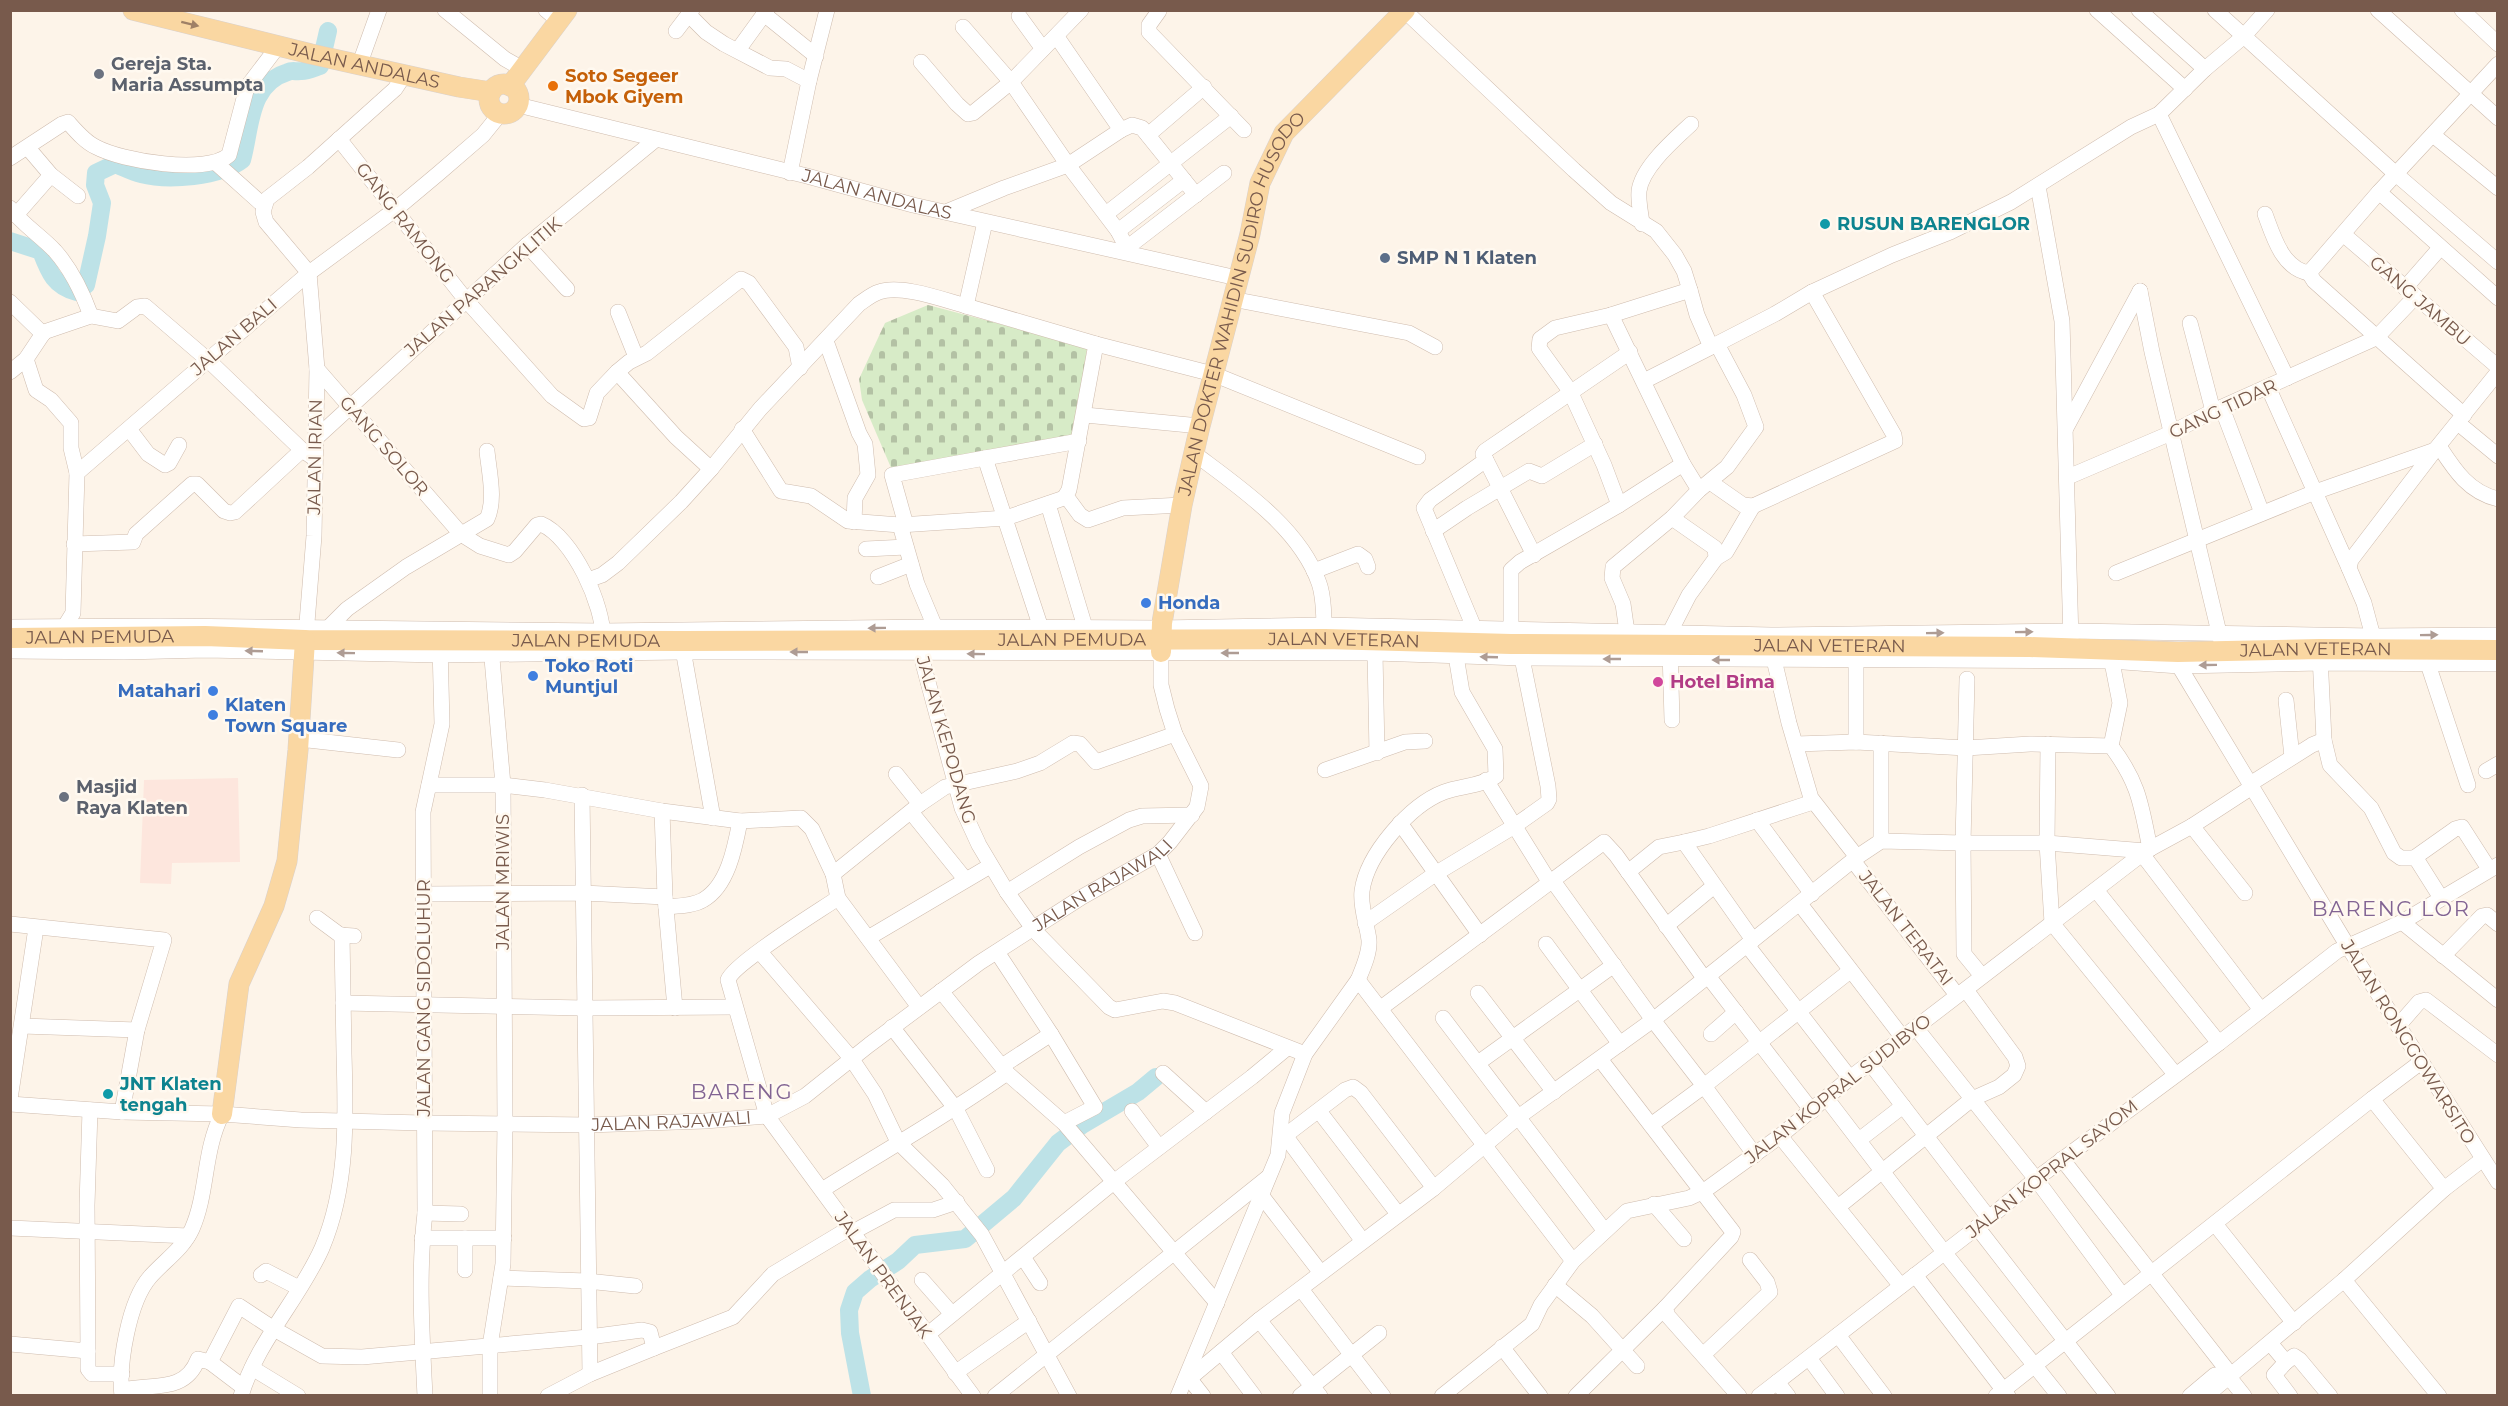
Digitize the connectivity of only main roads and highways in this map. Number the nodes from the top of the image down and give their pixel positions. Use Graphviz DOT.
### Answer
graph roads {
  1 [pos="133,10"];
  2 [pos="1405,11"];
  3 [pos="158,13"];
  4 [pos="557,14"];
  5 [pos="510,86"];
  6 [pos="491,92"];
  7 [pos="10,638"];
  8 [pos="306,640"];
  9 [pos="1161,641"];
  10 [pos="2490,642"];
  11 [pos="222,1114"];
  1 -- 3 [label="main road, JALAN ANDALAS"];
  2 -- 9 [label="main road, JALAN DOKTER WAHIDIN SUDIRO HUSODO"];
  3 -- 6 [label="main road, JALAN ANDALAS, one-way"];
  4 -- 5 [label="main road"];
  5 -- 6 [label="main road, JALAN ANDALAS"];
  5 -- 6 [label="main road"];
  7 -- 8 [label="main road, JALAN PEMUDA"];
  9 -- 8 [label="main road, JALAN PEMUDA, one-way"];
  8 -- 11 [label="main road"];
  9 -- 10 [label="main road, JALAN VETERAN"];
}
